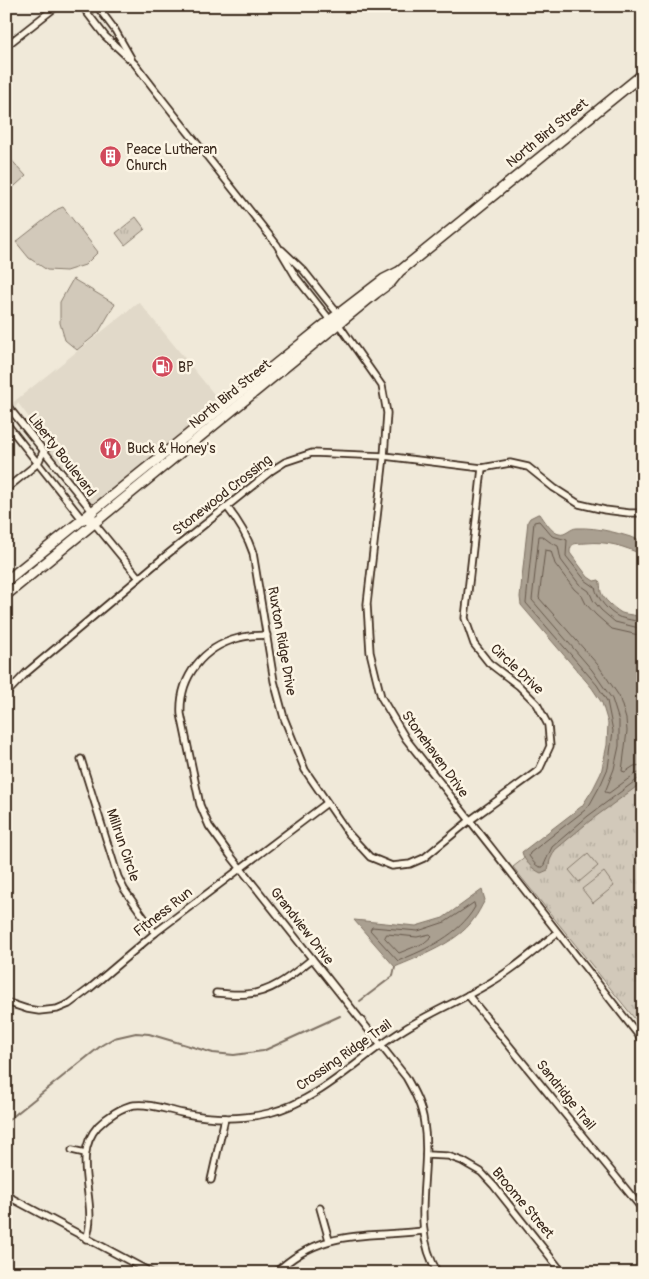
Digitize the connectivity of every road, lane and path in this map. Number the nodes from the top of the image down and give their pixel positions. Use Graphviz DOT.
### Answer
graph roads {
  1 [pos="57,6"];
  2 [pos="82,6"];
  3 [pos="97,6"];
  4 [pos="6,46"];
  5 [pos="134,64"];
  6 [pos="643,74"];
  7 [pos="277,245"];
  8 [pos="335,319"];
  9 [pos="6,404"];
  10 [pos="6,423"];
  11 [pos="43,452"];
  12 [pos="384,456"];
  13 [pos="38,463"];
  14 [pos="482,468"];
  15 [pos="6,488"];
  16 [pos="227,506"];
  17 [pos="92,511"];
  18 [pos="643,513"];
  19 [pos="82,519"];
  20 [pos="94,523"];
  21 [pos="138,578"];
  22 [pos="6,581"];
  23 [pos="6,594"];
  24 [pos="267,635"];
  25 [pos="6,694"];
  26 [pos="81,759"];
  27 [pos="327,803"];
  28 [pos="468,821"];
  29 [pos="240,868"];
  30 [pos="155,933"];
  31 [pos="557,933"];
  32 [pos="312,959"];
  33 [pos="216,993"];
  34 [pos="468,995"];
  35 [pos="6,1002"];
  36 [pos="643,1041"];
  37 [pos="380,1045"];
  38 [pos="225,1118"];
  39 [pos="72,1150"];
  40 [pos="85,1153"];
  41 [pos="426,1155"];
  42 [pos="211,1180"];
  43 [pos="6,1192"];
  44 [pos="320,1208"];
  45 [pos="643,1210"];
  46 [pos="423,1230"];
  47 [pos="86,1239"];
  48 [pos="329,1240"];
  49 [pos="152,1273"];
  50 [pos="275,1273"];
  51 [pos="438,1273"];
  52 [pos="563,1273"];
  1 -- 4 [label="street"];
  2 -- 5 [label="street, Stonehaven Drive"];
  3 -- 5 [label="street, Stonehaven Drive"];
  5 -- 7 [label="street, Stonehaven Drive"];
  6 -- 8 [label="street, North Bird Street"];
  7 -- 8 [label="street, Stonehaven Drive"];
  7 -- 8 [label="street, Stonehaven Drive"];
  8 -- 12 [label="street, Stonehaven Drive"];
  8 -- 17 [label="street, North Bird Street"];
  8 -- 20 [label="street, North Bird Street"];
  9 -- 11 [label="street, Liberty Boulevard"];
  10 -- 13 [label="street, Liberty Boulevard"];
  11 -- 13 [label="street"];
  11 -- 17 [label="street, Liberty Boulevard"];
  12 -- 14 [label="street, Stonewood Crossing"];
  12 -- 16 [label="street, Stonewood Crossing"];
  12 -- 28 [label="street, Stonehaven Drive"];
  13 -- 15 [label="street"];
  13 -- 19 [label="street, Liberty Boulevard"];
  14 -- 18 [label="street, Stonewood Crossing"];
  14 -- 28 [label="street, Circle Drive"];
  16 -- 21 [label="street, Stonewood Crossing"];
  16 -- 24 [label="street, Ruxton Ridge Drive"];
  17 -- 19 [label="street, North Bird Street"];
  17 -- 20 [label="street, Liberty Boulevard"];
  19 -- 20 [label="street, Liberty Boulevard"];
  19 -- 22 [label="street, North Bird Street"];
  20 -- 21 [label="street, Liberty Boulevard"];
  20 -- 23 [label="street, North Bird Street"];
  21 -- 25 [label="street, Stonewood Crossing"];
  24 -- 27 [label="street, Ruxton Ridge Drive"];
  24 -- 29 [label="street, Grandview Drive"];
  26 -- 30 [label="street, Millrun Circle"];
  27 -- 28 [label="street, Ruxton Ridge Drive"];
  27 -- 29 [label="street, Fitness Run"];
  28 -- 31 [label="street, Stonehaven Drive"];
  29 -- 30 [label="street, Fitness Run"];
  29 -- 32 [label="street, Grandview Drive"];
  30 -- 35 [label="street, Fitness Run"];
  31 -- 34 [label="street, Crossing Ridge Trail"];
  31 -- 36 [label="street, Stonehaven Drive"];
  32 -- 33 [label="street"];
  32 -- 37 [label="street, Grandview Drive"];
  34 -- 37 [label="street, Crossing Ridge Trail"];
  34 -- 45 [label="street, Sandridge Trail"];
  37 -- 38 [label="street, Crossing Ridge Trail"];
  37 -- 41 [label="street, Grandview Drive"];
  38 -- 40 [label="street, Crossing Ridge Trail"];
  38 -- 42 [label="street"];
  39 -- 40 [label="street"];
  40 -- 47 [label="street"];
  41 -- 46 [label="street, Grandview Drive"];
  41 -- 52 [label="street, Broome Street"];
  43 -- 47 [label="street"];
  44 -- 48 [label="street"];
  46 -- 48 [label="street"];
  46 -- 51 [label="street, Grandview Drive"];
  47 -- 49 [label="street"];
  48 -- 50 [label="street"];
}
